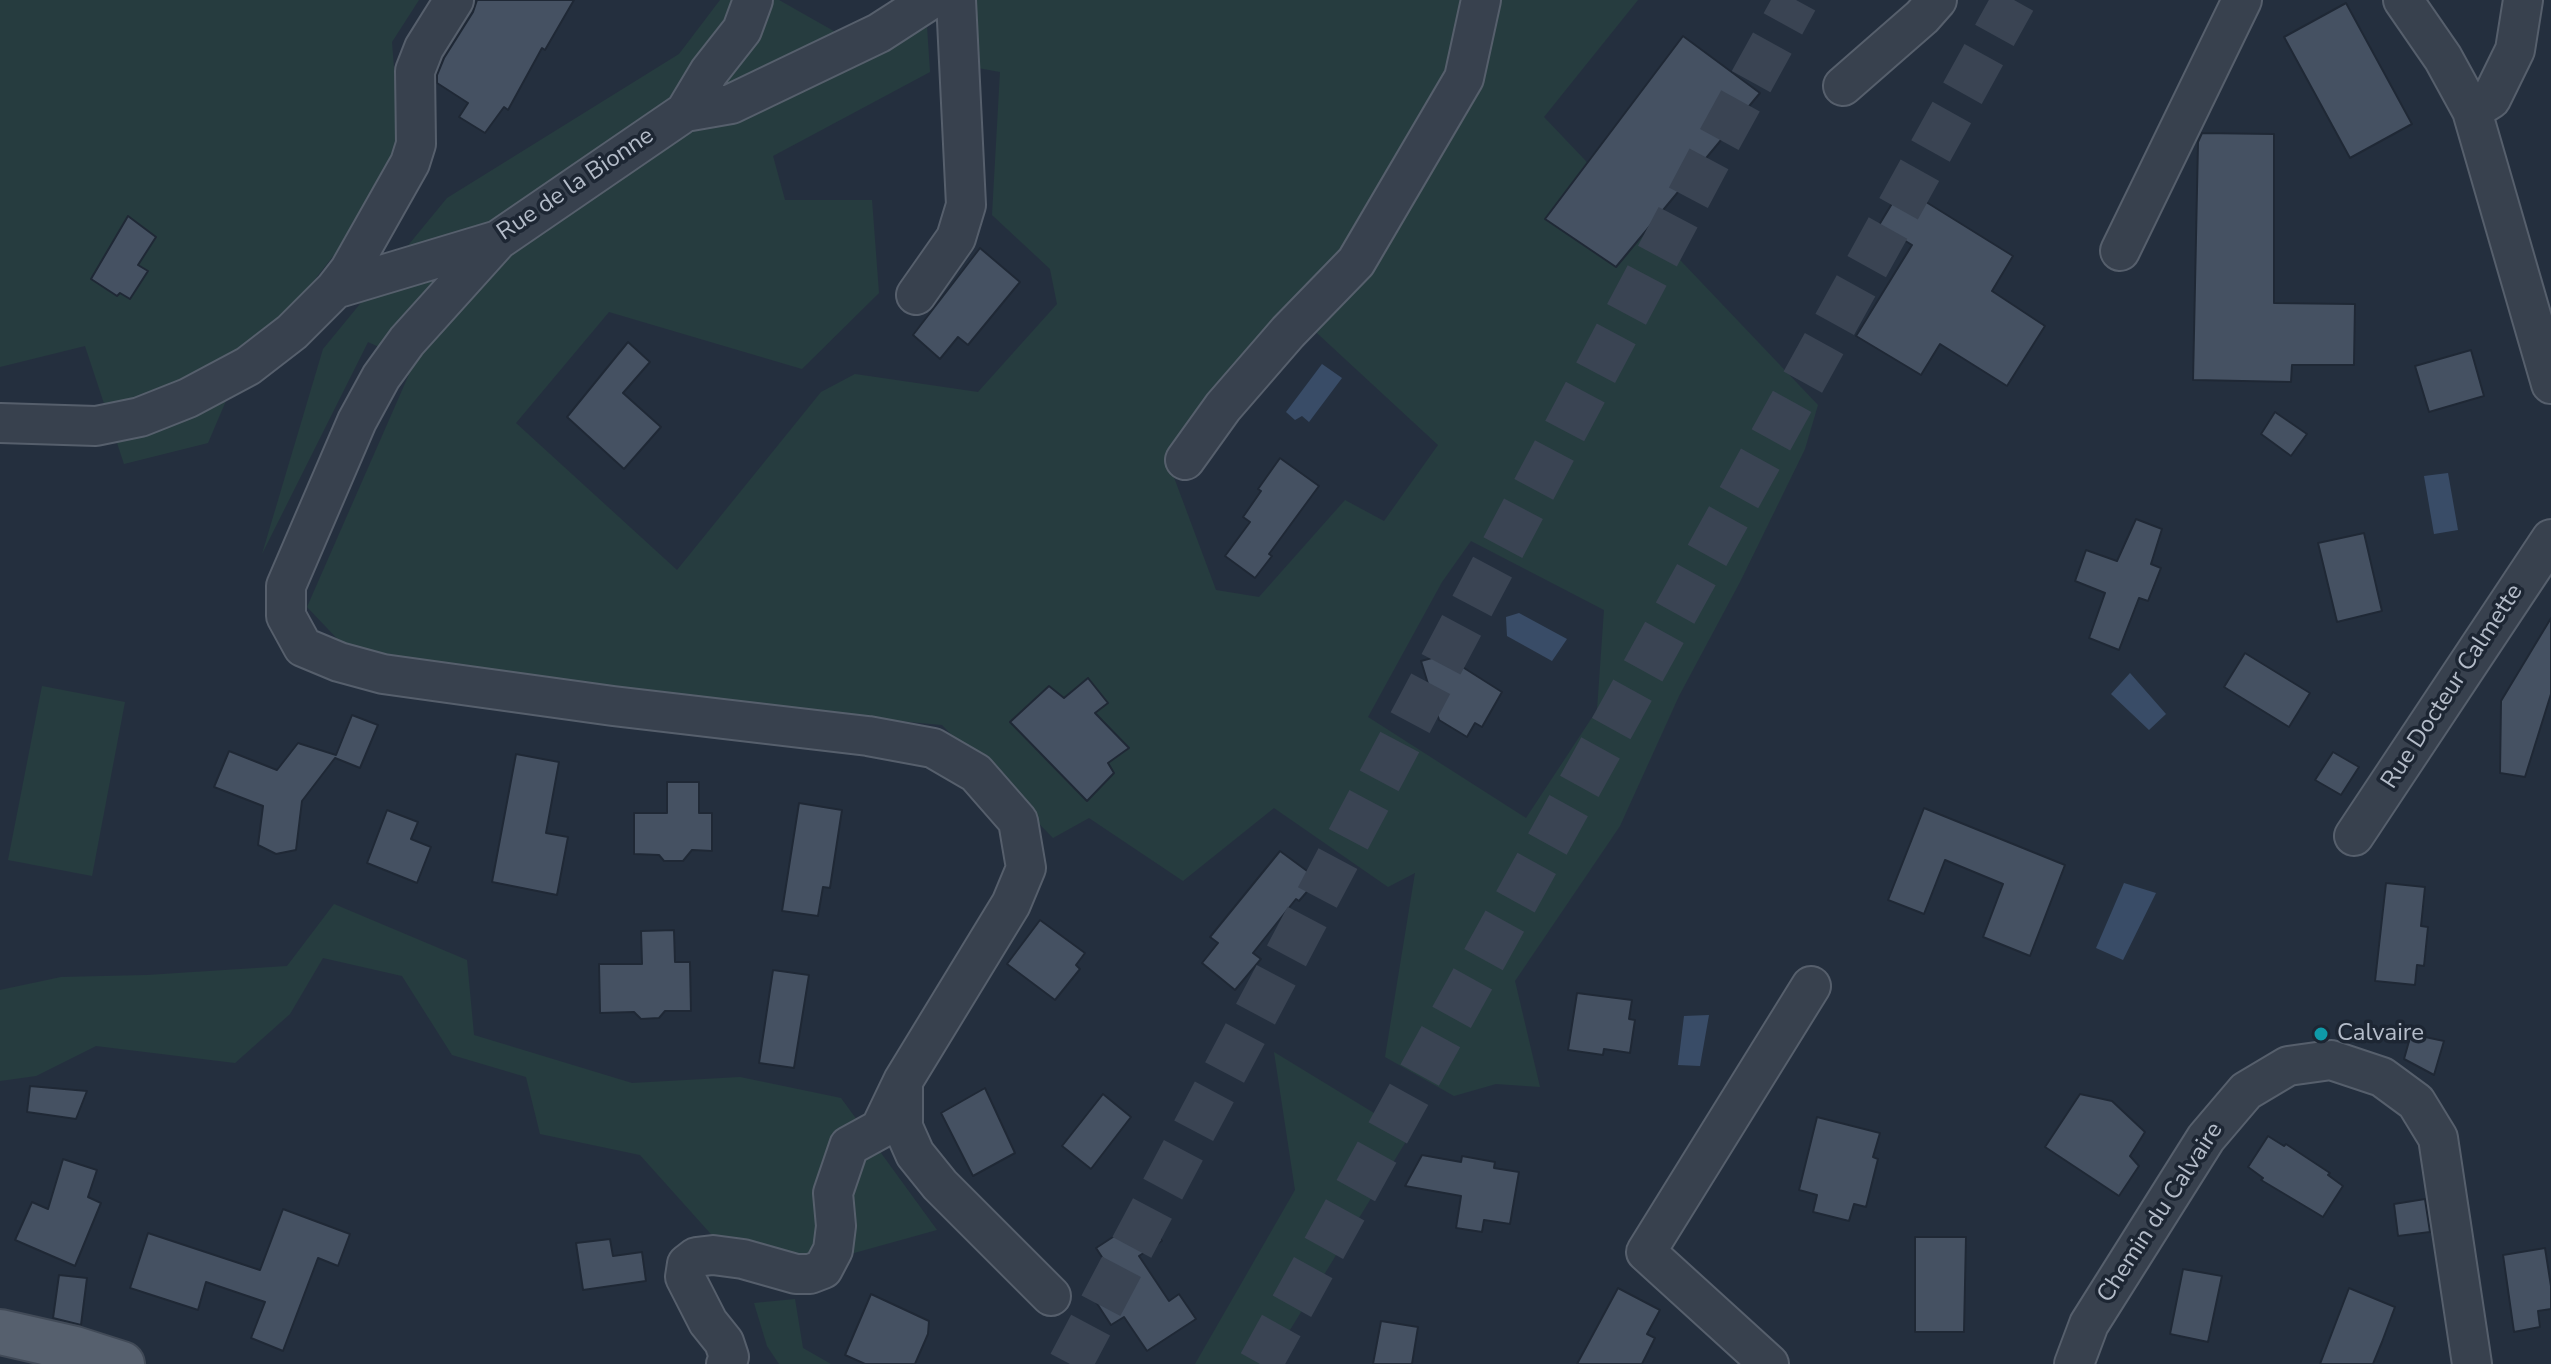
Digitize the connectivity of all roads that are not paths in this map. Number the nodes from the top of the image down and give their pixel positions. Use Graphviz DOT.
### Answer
graph roads {
  1 [pos="454,0"];
  2 [pos="753,0"];
  3 [pos="930,0"];
  4 [pos="956,0"];
  5 [pos="1481,0"];
  6 [pos="1937,0"];
  7 [pos="2242,0"];
  8 [pos="2403,0"];
  9 [pos="2523,0"];
  10 [pos="1843,86"];
  11 [pos="2472,111"];
  12 [pos="685,112"];
  13 [pos="498,240"];
  14 [pos="2120,251"];
  15 [pos="335,289"];
  16 [pos="916,295"];
  17 [pos="2551,384"];
  18 [pos="0,423"];
  19 [pos="1185,460"];
  20 [pos="2551,539"];
  21 [pos="2354,836"];
  22 [pos="1811,986"];
  23 [pos="903,1081"];
  24 [pos="1051,1296"];
  25 [pos="0,1332"];
  26 [pos="122,1364"];
  27 [pos="726,1364"];
  28 [pos="1769,1364"];
  29 [pos="2074,1364"];
  30 [pos="2472,1364"];
  1 -- 15 [label="street"];
  2 -- 12 [label="street"];
  3 -- 12 [label="street, Rue de la Bionne"];
  4 -- 16 [label="street"];
  5 -- 19 [label="street"];
  6 -- 10 [label="street"];
  7 -- 14 [label="street"];
  8 -- 11 [label="street"];
  9 -- 11 [label="street"];
  11 -- 17 [label="street"];
  12 -- 13 [label="street, Rue de la Bionne"];
  13 -- 15 [label="street, Rue de la Bionne"];
  13 -- 23 [label="street"];
  15 -- 18 [label="street, Rue de la Bionne"];
  20 -- 21 [label="street, Rue Docteur Calmette"];
  22 -- 28 [label="street"];
  23 -- 24 [label="street"];
  23 -- 27 [label="street"];
  25 -- 26 [label="main road"];
  29 -- 30 [label="street, Chemin du Calvaire"];
}
